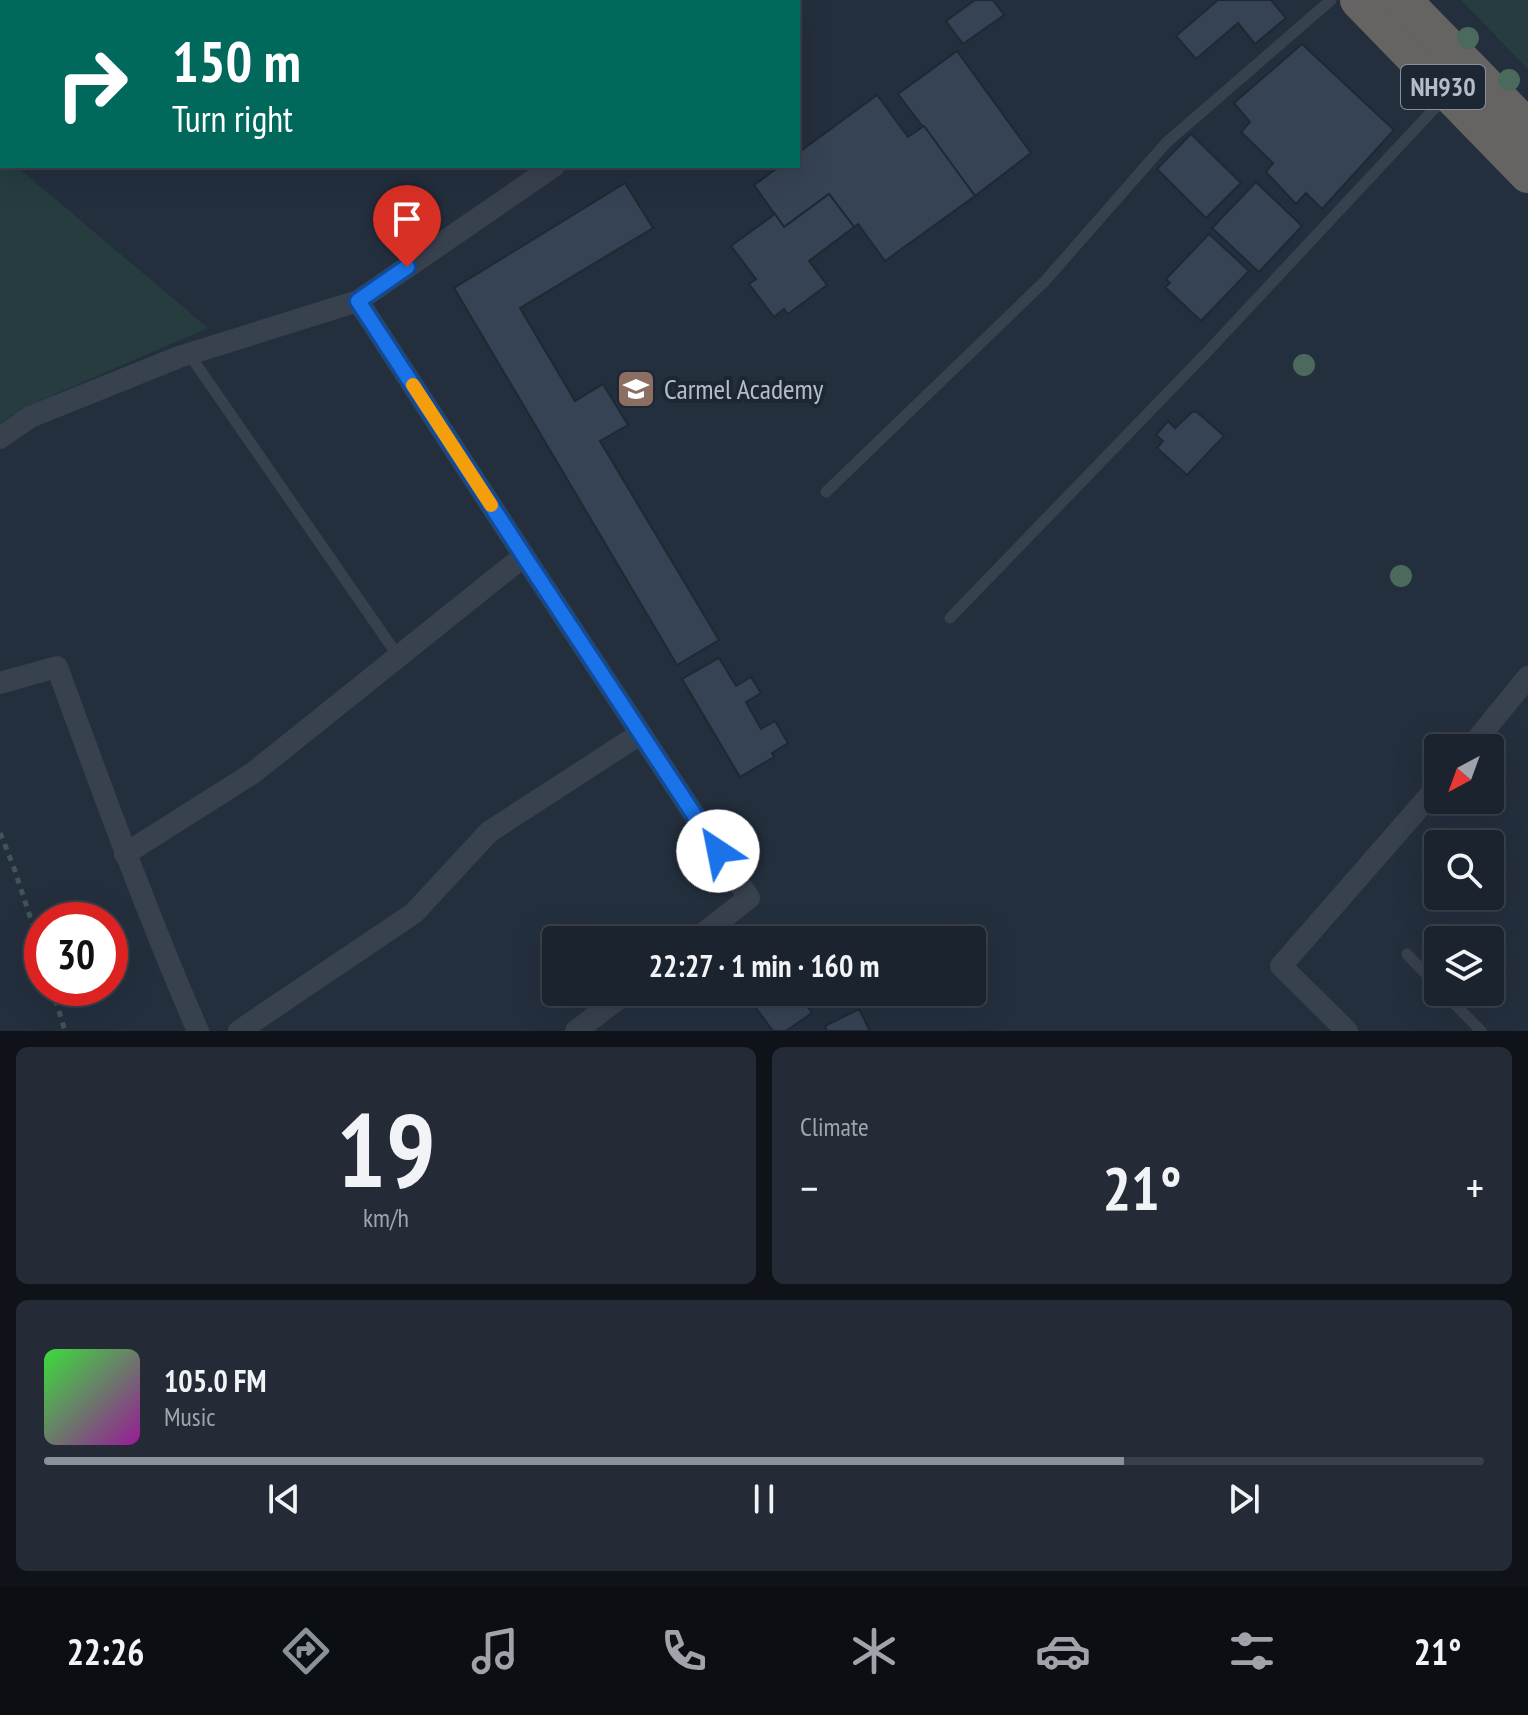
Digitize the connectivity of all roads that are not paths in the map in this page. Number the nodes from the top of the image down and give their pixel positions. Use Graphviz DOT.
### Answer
graph roads {
  1 [pos="1331,0"];
  2 [pos="1359,0"];
  3 [pos="1402,0"];
  4 [pos="1449,92"];
  5 [pos="1528,129"];
  6 [pos="551,168"];
  7 [pos="1528,174"];
  8 [pos="358,301"];
  9 [pos="189,354"];
  10 [pos="0,438"];
  11 [pos="826,492"];
  12 [pos="524,556"];
  13 [pos="950,618"];
  14 [pos="398,656"];
  15 [pos="1528,677"];
  16 [pos="0,683"];
  17 [pos="640,734"];
  18 [pos="1481,734"];
  19 [pos="1424,802"];
  20 [pos="125,854"];
  21 [pos="713,926"];
  22 [pos="1407,954"];
  23 [pos="1424,972"];
  24 [pos="609,1006"];
  25 [pos="1457,1006"];
  26 [pos="198,1031"];
  27 [pos="239,1031"];
  28 [pos="576,1031"];
  29 [pos="1347,1031"];
  30 [pos="1481,1031"];
  1 -- 11 [label="lane"];
  2 -- 4 [label="highway, NH930"];
  3 -- 5 [label="highway, NH930"];
  4 -- 7 [label="highway, NH930"];
  4 -- 13 [label="lane"];
  6 -- 8 [label="street"];
  8 -- 9 [label="street"];
  8 -- 12 [label="street"];
  9 -- 10 [label="street"];
  9 -- 14 [label="lane"];
  12 -- 14 [label="street"];
  12 -- 17 [label="street"];
  14 -- 20 [label="street"];
  15 -- 18 [label="street"];
  16 -- 20 [label="street"];
  17 -- 21 [label="street"];
  17 -- 27 [label="street"];
  19 -- 29 [label="street"];
  20 -- 26 [label="street"];
  22 -- 23 [label="lane"];
  24 -- 28 [label="street"];
  25 -- 30 [label="lane"];
}
